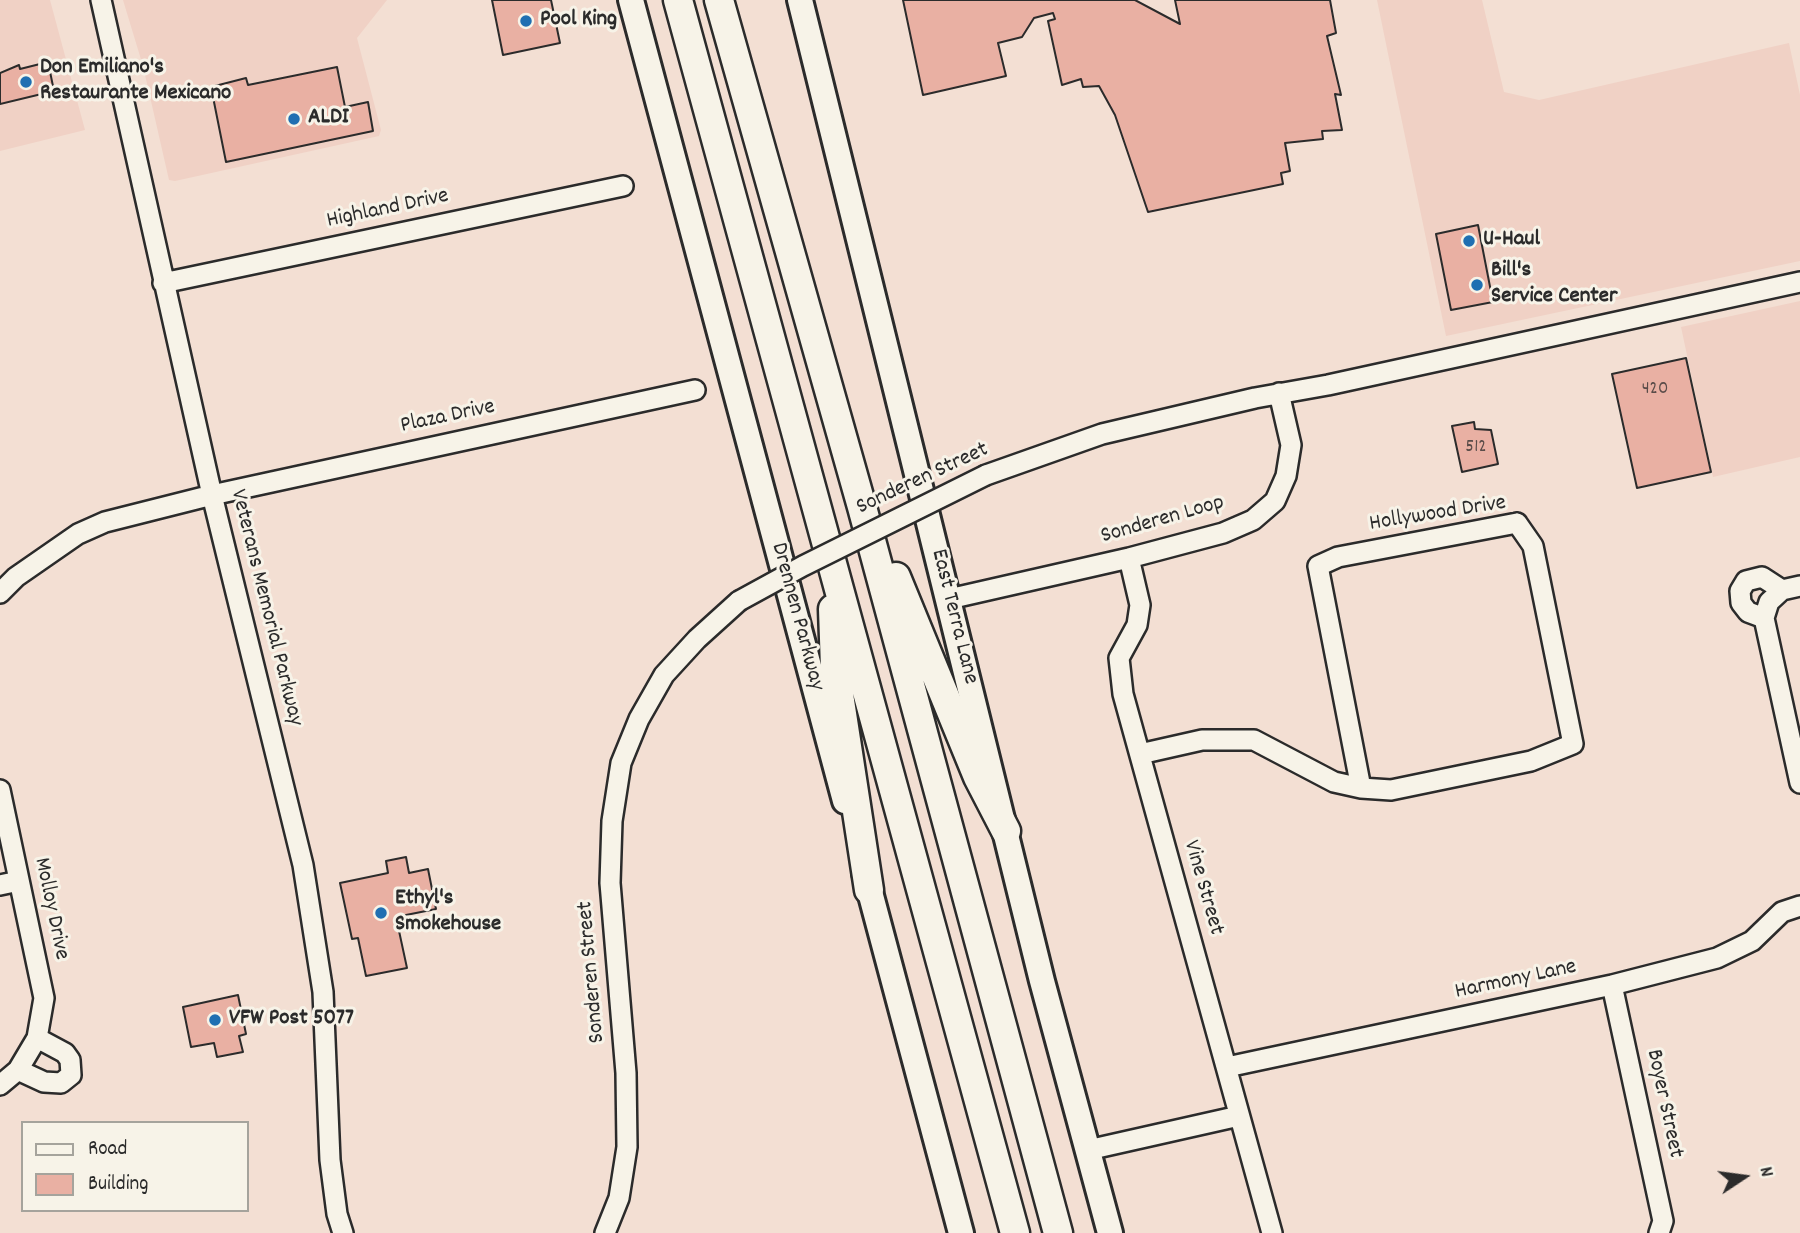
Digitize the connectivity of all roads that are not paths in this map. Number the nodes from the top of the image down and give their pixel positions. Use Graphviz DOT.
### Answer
graph roads {
  1 [pos="101,0"];
  2 [pos="631,0"];
  3 [pos="678,0"];
  4 [pos="719,0"];
  5 [pos="800,0"];
  6 [pos="623,186"];
  7 [pos="1800,282"];
  8 [pos="163,283"];
  9 [pos="695,390"];
  10 [pos="1279,393"];
  11 [pos="212,495"];
  12 [pos="862,507"];
  13 [pos="1129,558"];
  14 [pos="832,564"];
  15 [pos="1791,588"];
  16 [pos="0,593"];
  17 [pos="949,599"];
  18 [pos="1763,618"];
  19 [pos="1140,754"];
  20 [pos="1800,783"];
  21 [pos="1361,788"];
  22 [pos="0,790"];
  23 [pos="1006,831"];
  24 [pos="9,883"];
  25 [pos="869,890"];
  26 [pos="1800,906"];
  27 [pos="1612,985"];
  28 [pos="37,1038"];
  29 [pos="1227,1067"];
  30 [pos="18,1070"];
  31 [pos="0,1085"];
  32 [pos="1238,1116"];
  33 [pos="1088,1150"];
  34 [pos="343,1233"];
  35 [pos="604,1233"];
  36 [pos="961,1233"];
  37 [pos="1015,1233"];
  38 [pos="1058,1233"];
  39 [pos="1110,1233"];
  40 [pos="1272,1233"];
  41 [pos="1659,1233"];
  1 -- 8 [label="street, Veterans Memorial Parkway"];
  2 -- 25 [label="main road, Drennen Parkway"];
  3 -- 14 [label="highway"];
  4 -- 12 [label="highway"];
  5 -- 17 [label="main road, East Terra Lane"];
  6 -- 8 [label="street, Highland Drive"];
  7 -- 10 [label="street, Sonderen Street"];
  8 -- 11 [label="street, Veterans Memorial Parkway"];
  9 -- 11 [label="street, Plaza Drive"];
  10 -- 13 [label="street, Sonderen Loop"];
  10 -- 35 [label="street, Sonderen Street, bridge"];
  11 -- 16 [label="street"];
  11 -- 34 [label="street, Veterans Memorial Parkway"];
  12 -- 23 [label="highway"];
  12 -- 38 [label="highway"];
  13 -- 17 [label="street, Sonderen Loop"];
  13 -- 19 [label="street, Vine Street"];
  14 -- 25 [label="highway"];
  14 -- 37 [label="highway"];
  15 -- 18 [label="street"];
  15 -- 18 [label="street"];
  17 -- 23 [label="main road, East Terra Lane"];
  18 -- 20 [label="street"];
  19 -- 21 [label="street, Hollywood Drive"];
  19 -- 29 [label="street, Vine Street"];
  21 -- 21 [label="street, Hollywood Drive"];
  22 -- 24 [label="street, Molloy Drive"];
  23 -- 33 [label="main road, East Terra Lane"];
  24 -- 28 [label="street, Molloy Drive"];
  25 -- 36 [label="main road, Drennen Parkway"];
  26 -- 27 [label="street, Harmony Lane"];
  27 -- 29 [label="street, Harmony Lane"];
  27 -- 41 [label="street, Boyer Street"];
  28 -- 30 [label="street, Molloy Drive"];
  28 -- 30 [label="street"];
  29 -- 32 [label="street, Vine Street"];
  30 -- 31 [label="street, Molloy Drive"];
  32 -- 33 [label="street"];
  32 -- 40 [label="street, Vine Street"];
  33 -- 39 [label="main road, East Terra Lane"];
}
